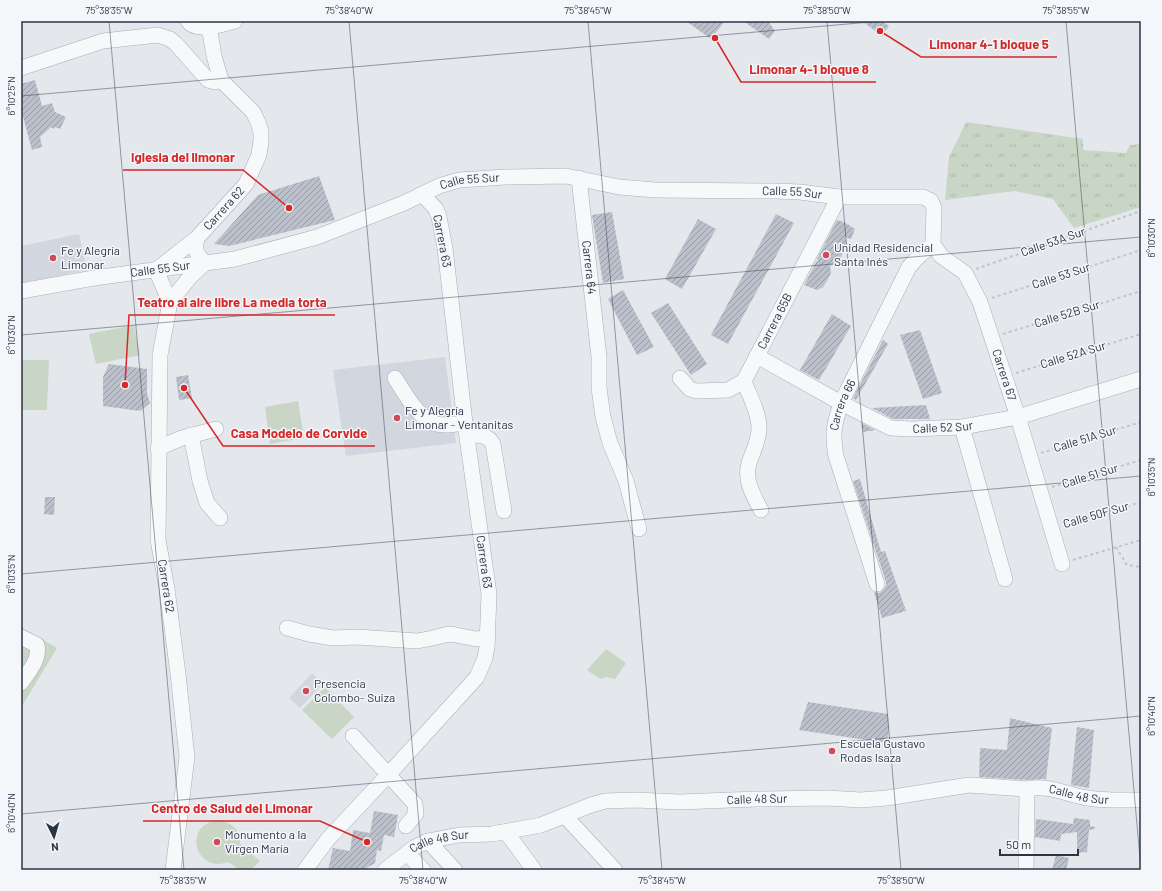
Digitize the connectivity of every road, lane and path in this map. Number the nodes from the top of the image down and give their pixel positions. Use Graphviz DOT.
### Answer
graph roads {
  1 [pos="188,21"];
  2 [pos="235,21"];
  3 [pos="209,26"];
  4 [pos="21,68"];
  5 [pos="221,80"];
  6 [pos="579,178"];
  7 [pos="422,194"];
  8 [pos="839,197"];
  9 [pos="1141,212"];
  10 [pos="197,238"];
  11 [pos="934,244"];
  12 [pos="1141,250"];
  13 [pos="205,263"];
  14 [pos="156,270"];
  15 [pos="965,273"];
  16 [pos="21,291"];
  17 [pos="1141,291"];
  18 [pos="170,302"];
  19 [pos="980,302"];
  20 [pos="1141,334"];
  21 [pos="992,337"];
  22 [pos="757,356"];
  23 [pos="1004,376"];
  24 [pos="395,378"];
  25 [pos="680,378"];
  26 [pos="1141,379"];
  27 [pos="744,381"];
  28 [pos="842,403"];
  29 [pos="1018,417"];
  30 [pos="1141,422"];
  31 [pos="962,427"];
  32 [pos="466,429"];
  33 [pos="216,430"];
  34 [pos="191,435"];
  35 [pos="158,448"];
  36 [pos="1030,456"];
  37 [pos="1141,460"];
  38 [pos="1039,491"];
  39 [pos="1141,502"];
  40 [pos="761,510"];
  41 [pos="504,511"];
  42 [pos="220,518"];
  43 [pos="638,528"];
  44 [pos="1051,528"];
  45 [pos="1141,540"];
  46 [pos="1116,547"];
  47 [pos="1062,564"];
  48 [pos="1141,567"];
  49 [pos="1005,579"];
  50 [pos="877,584"];
  51 [pos="287,628"];
  52 [pos="21,637"];
  53 [pos="488,638"];
  54 [pos="21,683"];
  55 [pos="353,736"];
  56 [pos="388,775"];
  57 [pos="1027,789"];
  58 [pos="1141,800"];
  59 [pos="565,816"];
  60 [pos="406,826"];
  61 [pos="505,832"];
  62 [pos="428,842"];
  63 [pos="407,853"];
  64 [pos="173,870"];
  65 [pos="305,870"];
  66 [pos="385,870"];
  67 [pos="423,870"];
  68 [pos="455,870"];
  69 [pos="534,870"];
  70 [pos="614,870"];
  71 [pos="1026,870"];
  1 -- 3 [label="street"];
  2 -- 3 [label="street"];
  3 -- 5 [label="street, Carrera 62"];
  4 -- 5 [label="street"];
  5 -- 10 [label="street, Carrera 62"];
  6 -- 7 [label="street, Calle 55 Sur"];
  6 -- 8 [label="street, Calle 55 Sur"];
  6 -- 43 [label="street, Carrera 64"];
  7 -- 13 [label="street, Calle 55 Sur"];
  7 -- 32 [label="street, Carrera 63"];
  8 -- 11 [label="street, Calle 55 Sur"];
  8 -- 22 [label="street, Carrera 65B"];
  9 -- 15 [label="path, Calle 53A Sur"];
  10 -- 13 [label="street, Carrera 62"];
  10 -- 14 [label="street, Carrera 62"];
  11 -- 15 [label="street, Carrera 67"];
  11 -- 28 [label="street, Carrera 66"];
  12 -- 19 [label="path, Calle 53 Sur"];
  13 -- 14 [label="street, Calle 55 Sur"];
  13 -- 18 [label="street, Carrera 62"];
  14 -- 16 [label="street, Calle 55 Sur"];
  14 -- 18 [label="street"];
  15 -- 19 [label="street, Carrera 67"];
  17 -- 21 [label="path, Calle 52B Sur"];
  18 -- 35 [label="street, Carrera 62"];
  19 -- 21 [label="street, Carrera 67"];
  20 -- 23 [label="path, Calle 52A Sur"];
  21 -- 23 [label="street, Carrera 67"];
  22 -- 27 [label="street, Carrera 65B"];
  22 -- 28 [label="street, Calle 52 Sur"];
  23 -- 29 [label="street, Carrera 67"];
  24 -- 32 [label="street"];
  25 -- 27 [label="street"];
  26 -- 29 [label="street, Calle 52 Sur"];
  27 -- 40 [label="street"];
  28 -- 31 [label="street, Calle 52 Sur"];
  28 -- 50 [label="street, Carrera 66"];
  29 -- 31 [label="street, Calle 52 Sur"];
  29 -- 36 [label="street, Carrera 67"];
  30 -- 36 [label="path, Calle 51A Sur"];
  31 -- 49 [label="street"];
  32 -- 41 [label="street"];
  32 -- 53 [label="street, Carrera 63"];
  33 -- 34 [label="street"];
  34 -- 35 [label="street"];
  34 -- 42 [label="street"];
  35 -- 64 [label="street, Carrera 62"];
  36 -- 38 [label="street, Carrera 67"];
  37 -- 38 [label="path, Calle 51 Sur"];
  38 -- 44 [label="street, Carrera 67"];
  39 -- 44 [label="path, Calle 50F Sur"];
  44 -- 47 [label="street, Carrera 67"];
  45 -- 46 [label="path"];
  46 -- 47 [label="path"];
  46 -- 48 [label="path"];
  51 -- 53 [label="street"];
  52 -- 54 [label="street"];
  53 -- 56 [label="street, Carrera 63"];
  55 -- 56 [label="street"];
  56 -- 60 [label="street"];
  56 -- 65 [label="street, Carrera 63"];
  57 -- 58 [label="street, Calle 48 Sur"];
  57 -- 59 [label="street, Calle 48 Sur"];
  57 -- 71 [label="street"];
  59 -- 61 [label="street, Calle 48 Sur"];
  59 -- 70 [label="street"];
  61 -- 62 [label="street, Calle 48 Sur"];
  61 -- 69 [label="street"];
  62 -- 63 [label="street, Calle 48 Sur"];
  62 -- 68 [label="street"];
  63 -- 66 [label="street, Calle 48 Sur"];
  63 -- 67 [label="street"];
}
